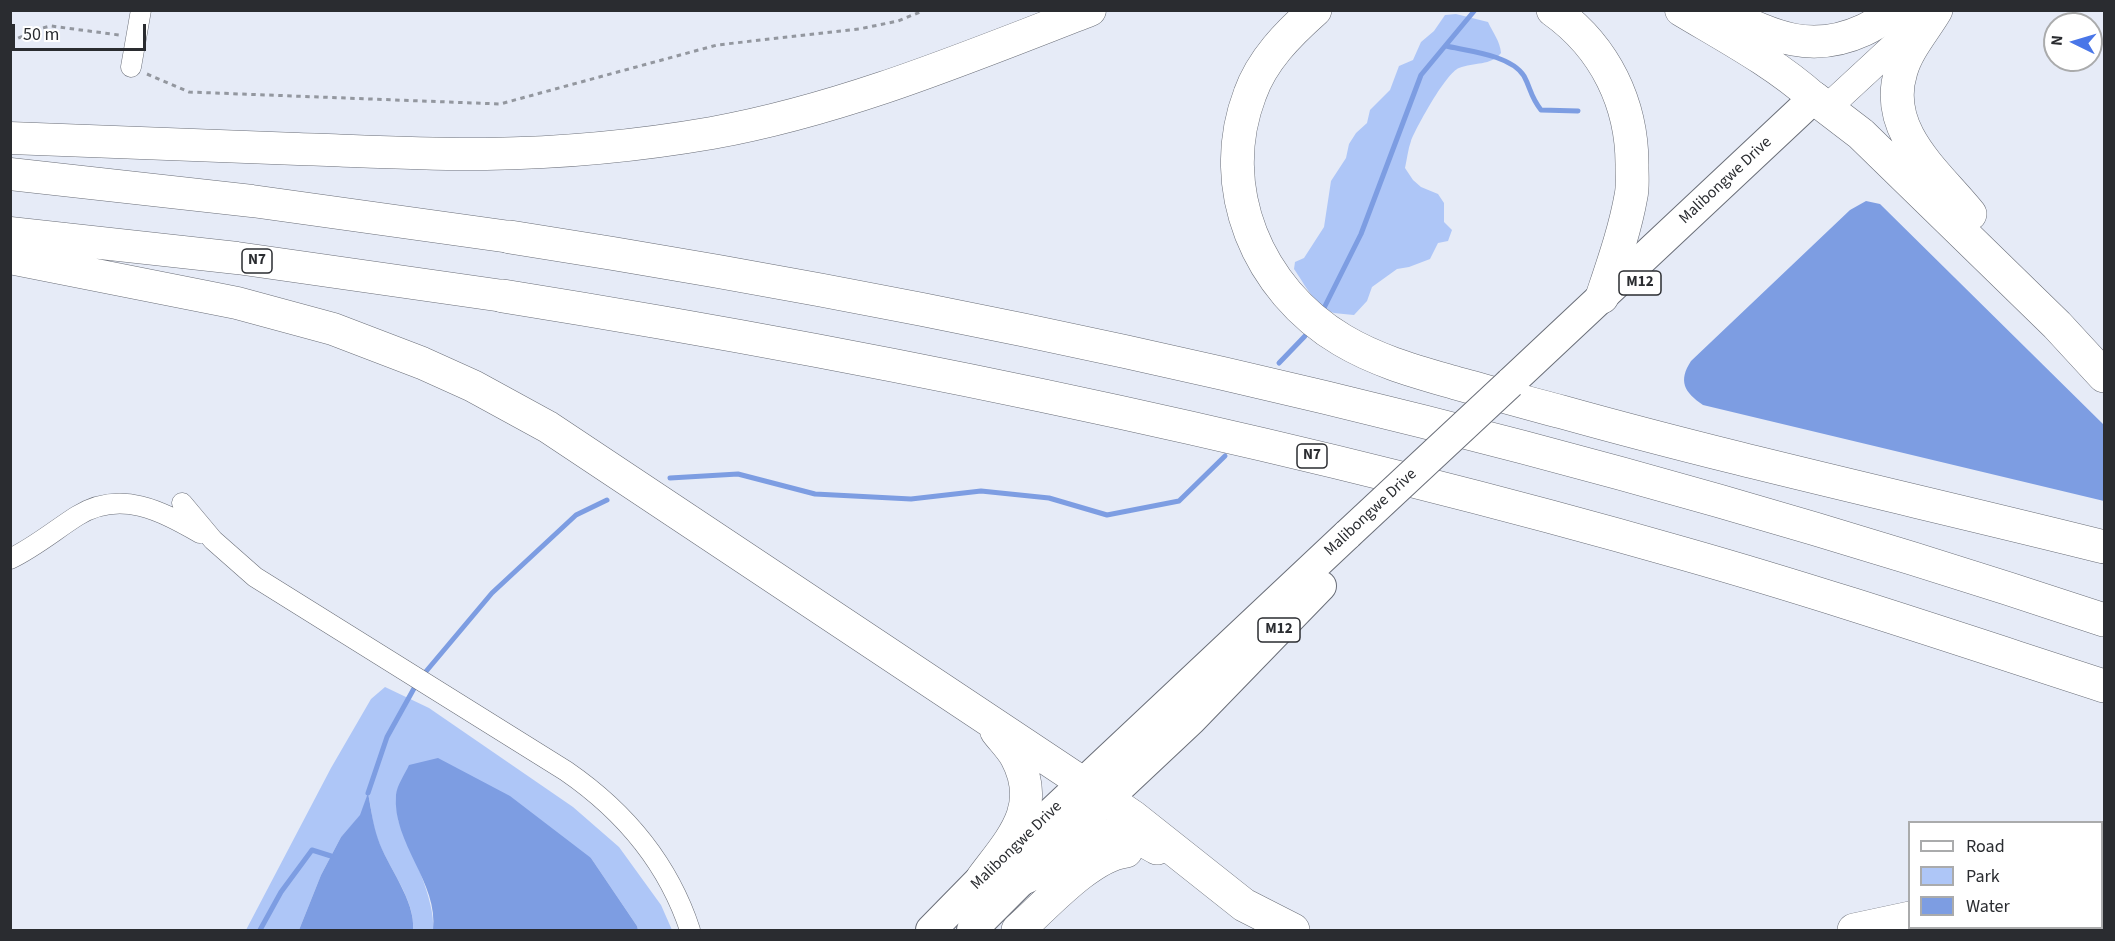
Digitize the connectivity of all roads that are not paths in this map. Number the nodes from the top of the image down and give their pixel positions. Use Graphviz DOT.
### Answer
graph roads {
  1 [pos="141,10"];
  2 [pos="1090,10"];
  3 [pos="1315,10"];
  4 [pos="1553,10"];
  5 [pos="1681,10"];
  6 [pos="1719,10"];
  7 [pos="1896,10"];
  8 [pos="1907,10"];
  9 [pos="1932,10"];
  10 [pos="1936,10"];
  11 [pos="131,67"];
  12 [pos="1820,103"];
  13 [pos="10,138"];
  14 [pos="10,174"];
  15 [pos="10,233"];
  16 [pos="510,237"];
  17 [pos="10,258"];
  18 [pos="503,296"];
  19 [pos="1602,297"];
  20 [pos="2057,325"];
  21 [pos="2104,376"];
  22 [pos="1519,385"];
  23 [pos="182,503"];
  24 [pos="213,540"];
  25 [pos="2104,546"];
  26 [pos="10,559"];
  27 [pos="2104,620"];
  28 [pos="2104,686"];
  29 [pos="982,715"];
  30 [pos="1094,791"];
  31 [pos="1158,848"];
  32 [pos="1198,870"];
  33 [pos="982,878"];
  34 [pos="1024,878"];
  35 [pos="1908,918"];
  36 [pos="690,930"];
  37 [pos="931,930"];
  38 [pos="972,930"];
  39 [pos="1018,930"];
  40 [pos="1293,930"];
  41 [pos="1854,930"];
  1 -- 11 [label="street"];
  2 -- 13 [label="highway"];
  3 -- 25 [label="highway"];
  4 -- 19 [label="highway"];
  5 -- 12 [label="highway"];
  6 -- 7 [label="highway"];
  8 -- 12 [label="main road, M12"];
  9 -- 12 [label="main road, M12"];
  10 -- 20 [label="highway"];
  12 -- 19 [label="main road, Malibongwe Drive / M12"];
  12 -- 20 [label="highway"];
  12 -- 22 [label="main road, Malibongwe Drive / M12"];
  14 -- 16 [label="highway"];
  15 -- 18 [label="highway, N7"];
  16 -- 27 [label="highway"];
  17 -- 29 [label="highway"];
  18 -- 28 [label="highway, N7"];
  19 -- 22 [label="main road, Malibongwe Drive / M12"];
  20 -- 21 [label="highway"];
  22 -- 30 [label="main road, Malibongwe Drive / M12, bridge"];
  23 -- 24 [label="street"];
  24 -- 26 [label="street"];
  24 -- 36 [label="street"];
  29 -- 30 [label="highway"];
  29 -- 33 [label="highway"];
  30 -- 32 [label="highway"];
  30 -- 33 [label="main road, Malibongwe Drive / M12"];
  30 -- 34 [label="main road, Malibongwe Drive / M12"];
  31 -- 32 [label="highway"];
  31 -- 34 [label="highway"];
  31 -- 39 [label="highway"];
  32 -- 40 [label="highway"];
  33 -- 37 [label="main road, Malibongwe Drive / M12"];
  34 -- 38 [label="main road, Malibongwe Drive / M12"];
  35 -- 41 [label="highway"];
}
